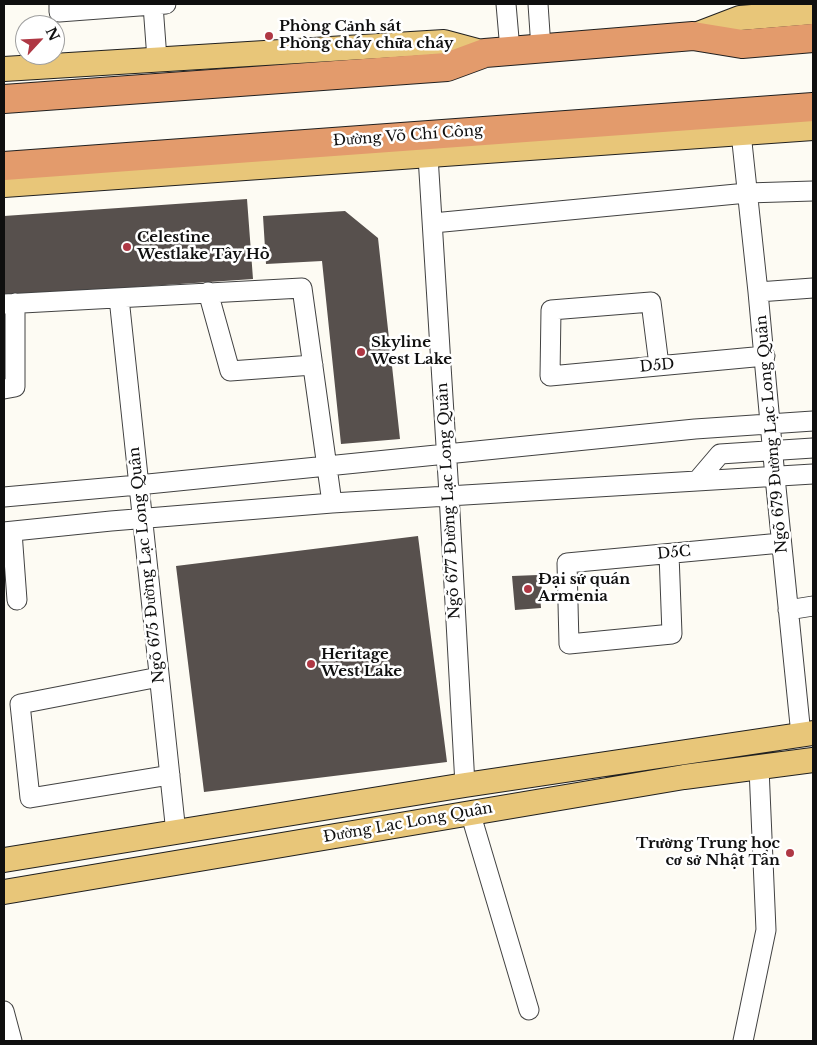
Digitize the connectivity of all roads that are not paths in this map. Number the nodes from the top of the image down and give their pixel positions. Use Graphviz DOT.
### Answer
graph roads {
  1 [pos="59,4"];
  2 [pos="159,4"];
  3 [pos="506,4"];
  4 [pos="538,4"];
  5 [pos="813,12"];
  6 [pos="693,36"];
  7 [pos="813,38"];
  8 [pos="541,48"];
  9 [pos="497,52"];
  10 [pos="157,59"];
  11 [pos="4,69"];
  12 [pos="4,99"];
  13 [pos="813,107"];
  14 [pos="813,128"];
  15 [pos="741,133"];
  16 [pos="428,156"];
  17 [pos="4,166"];
  18 [pos="4,185"];
  19 [pos="813,190"];
  20 [pos="747,193"];
  21 [pos="433,223"];
  22 [pos="813,288"];
  23 [pos="208,292"];
  24 [pos="758,292"];
  25 [pos="119,298"];
  26 [pos="9,304"];
  27 [pos="765,356"];
  28 [pos="313,365"];
  29 [pos="659,365"];
  30 [pos="4,388"];
  31 [pos="813,421"];
  32 [pos="771,423"];
  33 [pos="695,429"];
  34 [pos="813,448"];
  35 [pos="773,451"];
  36 [pos="447,454"];
  37 [pos="720,454"];
  38 [pos="327,466"];
  39 [pos="813,474"];
  40 [pos="775,477"];
  41 [pos="697,482"];
  42 [pos="138,485"];
  43 [pos="449,494"];
  44 [pos="4,497"];
  45 [pos="332,503"];
  46 [pos="141,519"];
  47 [pos="8,532"];
  48 [pos="782,543"];
  49 [pos="669,554"];
  50 [pos="17,600"];
  51 [pos="813,606"];
  52 [pos="788,610"];
  53 [pos="159,677"];
  54 [pos="807,734"];
  55 [pos="813,760"];
  56 [pos="759,768"];
  57 [pos="170,775"];
  58 [pos="465,785"];
  59 [pos="470,812"];
  60 [pos="176,833"];
  61 [pos="4,860"];
  62 [pos="4,892"];
  63 [pos="529,1010"];
  64 [pos="4,1011"];
  65 [pos="12,1041"];
  66 [pos="743,1041"];
  1 -- 2 [label="street"];
  2 -- 10 [label="street"];
  3 -- 9 [label="street"];
  4 -- 8 [label="street"];
  5 -- 6 [label="main road"];
  6 -- 7 [label="highway"];
  6 -- 8 [label="highway"];
  8 -- 9 [label="highway"];
  9 -- 10 [label="main road"];
  9 -- 12 [label="highway"];
  10 -- 11 [label="main road"];
  13 -- 17 [label="highway, Đường Võ Chí Công"];
  14 -- 15 [label="main road, Đường Võ Chí Công"];
  15 -- 16 [label="main road, Đường Võ Chí Công"];
  15 -- 20 [label="street, Ngõ 679 Đường Lạc Long Quân"];
  16 -- 18 [label="main road, Đường Võ Chí Công"];
  16 -- 21 [label="street, Ngõ 677 Đường Lạc Long Quân"];
  19 -- 20 [label="street"];
  20 -- 21 [label="street"];
  20 -- 24 [label="street, Ngõ 679 Đường Lạc Long Quân"];
  21 -- 36 [label="street, Ngõ 677 Đường Lạc Long Quân"];
  22 -- 24 [label="street"];
  23 -- 25 [label="street"];
  23 -- 28 [label="street"];
  23 -- 28 [label="street"];
  24 -- 27 [label="street, Ngõ 679 Đường Lạc Long Quân"];
  25 -- 26 [label="street"];
  25 -- 42 [label="street, Ngõ 675 Đường Lạc Long Quân"];
  26 -- 30 [label="street"];
  27 -- 29 [label="street, D5D"];
  27 -- 32 [label="street, Ngõ 679 Đường Lạc Long Quân"];
  28 -- 38 [label="street"];
  29 -- 29 [label="street, D5D"];
  31 -- 32 [label="street"];
  32 -- 33 [label="street"];
  32 -- 35 [label="street, Ngõ 679 Đường Lạc Long Quân"];
  33 -- 36 [label="street"];
  33 -- 37 [label="street"];
  34 -- 35 [label="street"];
  35 -- 37 [label="street"];
  35 -- 40 [label="street, Ngõ 679 Đường Lạc Long Quân"];
  36 -- 38 [label="street"];
  36 -- 43 [label="street, Ngõ 677 Đường Lạc Long Quân"];
  37 -- 41 [label="street"];
  38 -- 42 [label="street"];
  38 -- 45 [label="street"];
  39 -- 40 [label="street"];
  40 -- 41 [label="street"];
  40 -- 48 [label="street, Ngõ 679 Đường Lạc Long Quân"];
  41 -- 43 [label="street"];
  42 -- 44 [label="street"];
  42 -- 46 [label="street, Ngõ 675 Đường Lạc Long Quân"];
  43 -- 45 [label="street"];
  43 -- 58 [label="street, Ngõ 677 Đường Lạc Long Quân"];
  45 -- 46 [label="street"];
  46 -- 47 [label="street"];
  46 -- 53 [label="street, Ngõ 675 Đường Lạc Long Quân"];
  47 -- 50 [label="street"];
  48 -- 49 [label="street, D5C"];
  48 -- 52 [label="street, Ngõ 679 Đường Lạc Long Quân"];
  49 -- 49 [label="street, D5C"];
  51 -- 52 [label="street"];
  52 -- 54 [label="street, Ngõ 679 Đường Lạc Long Quân"];
  53 -- 57 [label="street, Ngõ 675 Đường Lạc Long Quân"];
  53 -- 57 [label="street"];
  54 -- 58 [label="main road, Đường Lạc Long Quân"];
  55 -- 56 [label="main road, Đường Lạc Long Quân"];
  56 -- 59 [label="main road, Đường Lạc Long Quân"];
  56 -- 66 [label="street"];
  57 -- 60 [label="street, Ngõ 675 Đường Lạc Long Quân"];
  58 -- 60 [label="main road, Đường Lạc Long Quân"];
  59 -- 62 [label="main road, Đường Lạc Long Quân"];
  59 -- 63 [label="street"];
  60 -- 61 [label="main road, Đường Lạc Long Quân"];
  64 -- 65 [label="street"];
}
